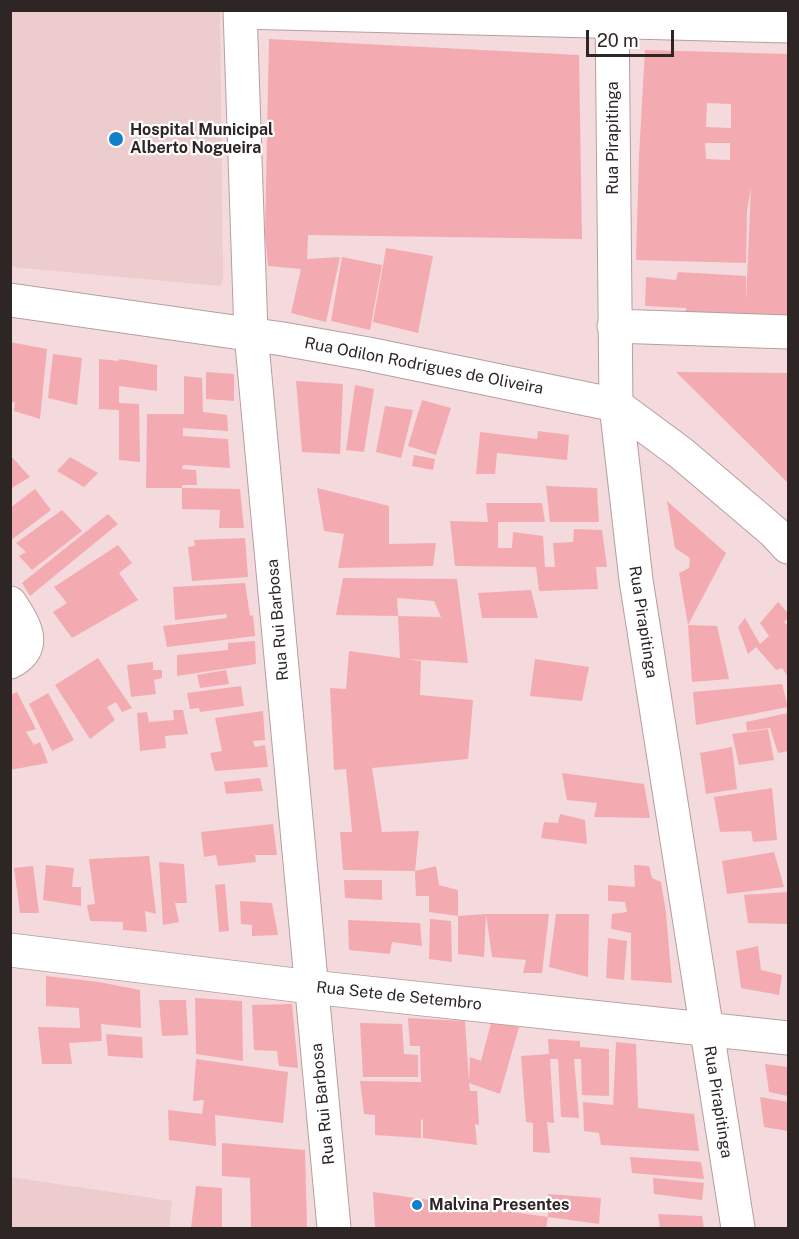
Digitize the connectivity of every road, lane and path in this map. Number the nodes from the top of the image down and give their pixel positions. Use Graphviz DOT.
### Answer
graph roads {
  1 [pos="240,11"];
  2 [pos="612,17"];
  3 [pos="789,26"];
  4 [pos="10,300"];
  5 [pos="614,326"];
  6 [pos="789,332"];
  7 [pos="251,334"];
  8 [pos="616,405"];
  9 [pos="789,547"];
  10 [pos="10,603"];
  11 [pos="10,662"];
  12 [pos="10,950"];
  13 [pos="311,987"];
  14 [pos="707,1030"];
  15 [pos="789,1038"];
  16 [pos="334,1228"];
  17 [pos="738,1228"];
  1 -- 2 [label="street"];
  1 -- 7 [label="street, Rua Rui Barbosa"];
  2 -- 3 [label="street"];
  2 -- 5 [label="street, Rua Pirapitinga"];
  4 -- 7 [label="street, Rua Odilon Rodrigues de Oliveira"];
  5 -- 6 [label="street"];
  5 -- 8 [label="street, Rua Pirapitinga"];
  7 -- 8 [label="street, Rua Odilon Rodrigues de Oliveira"];
  7 -- 13 [label="street, Rua Rui Barbosa"];
  8 -- 9 [label="street, Rua Odilon Rodrigues de Oliveira"];
  8 -- 14 [label="street, Rua Pirapitinga"];
  10 -- 11 [label="street"];
  12 -- 13 [label="street, Rua Sete de Setembro"];
  13 -- 14 [label="street, Rua Sete de Setembro"];
  13 -- 16 [label="street, Rua Rui Barbosa"];
  14 -- 15 [label="street, Rua Sete de Setembro"];
  14 -- 17 [label="street, Rua Pirapitinga"];
}
